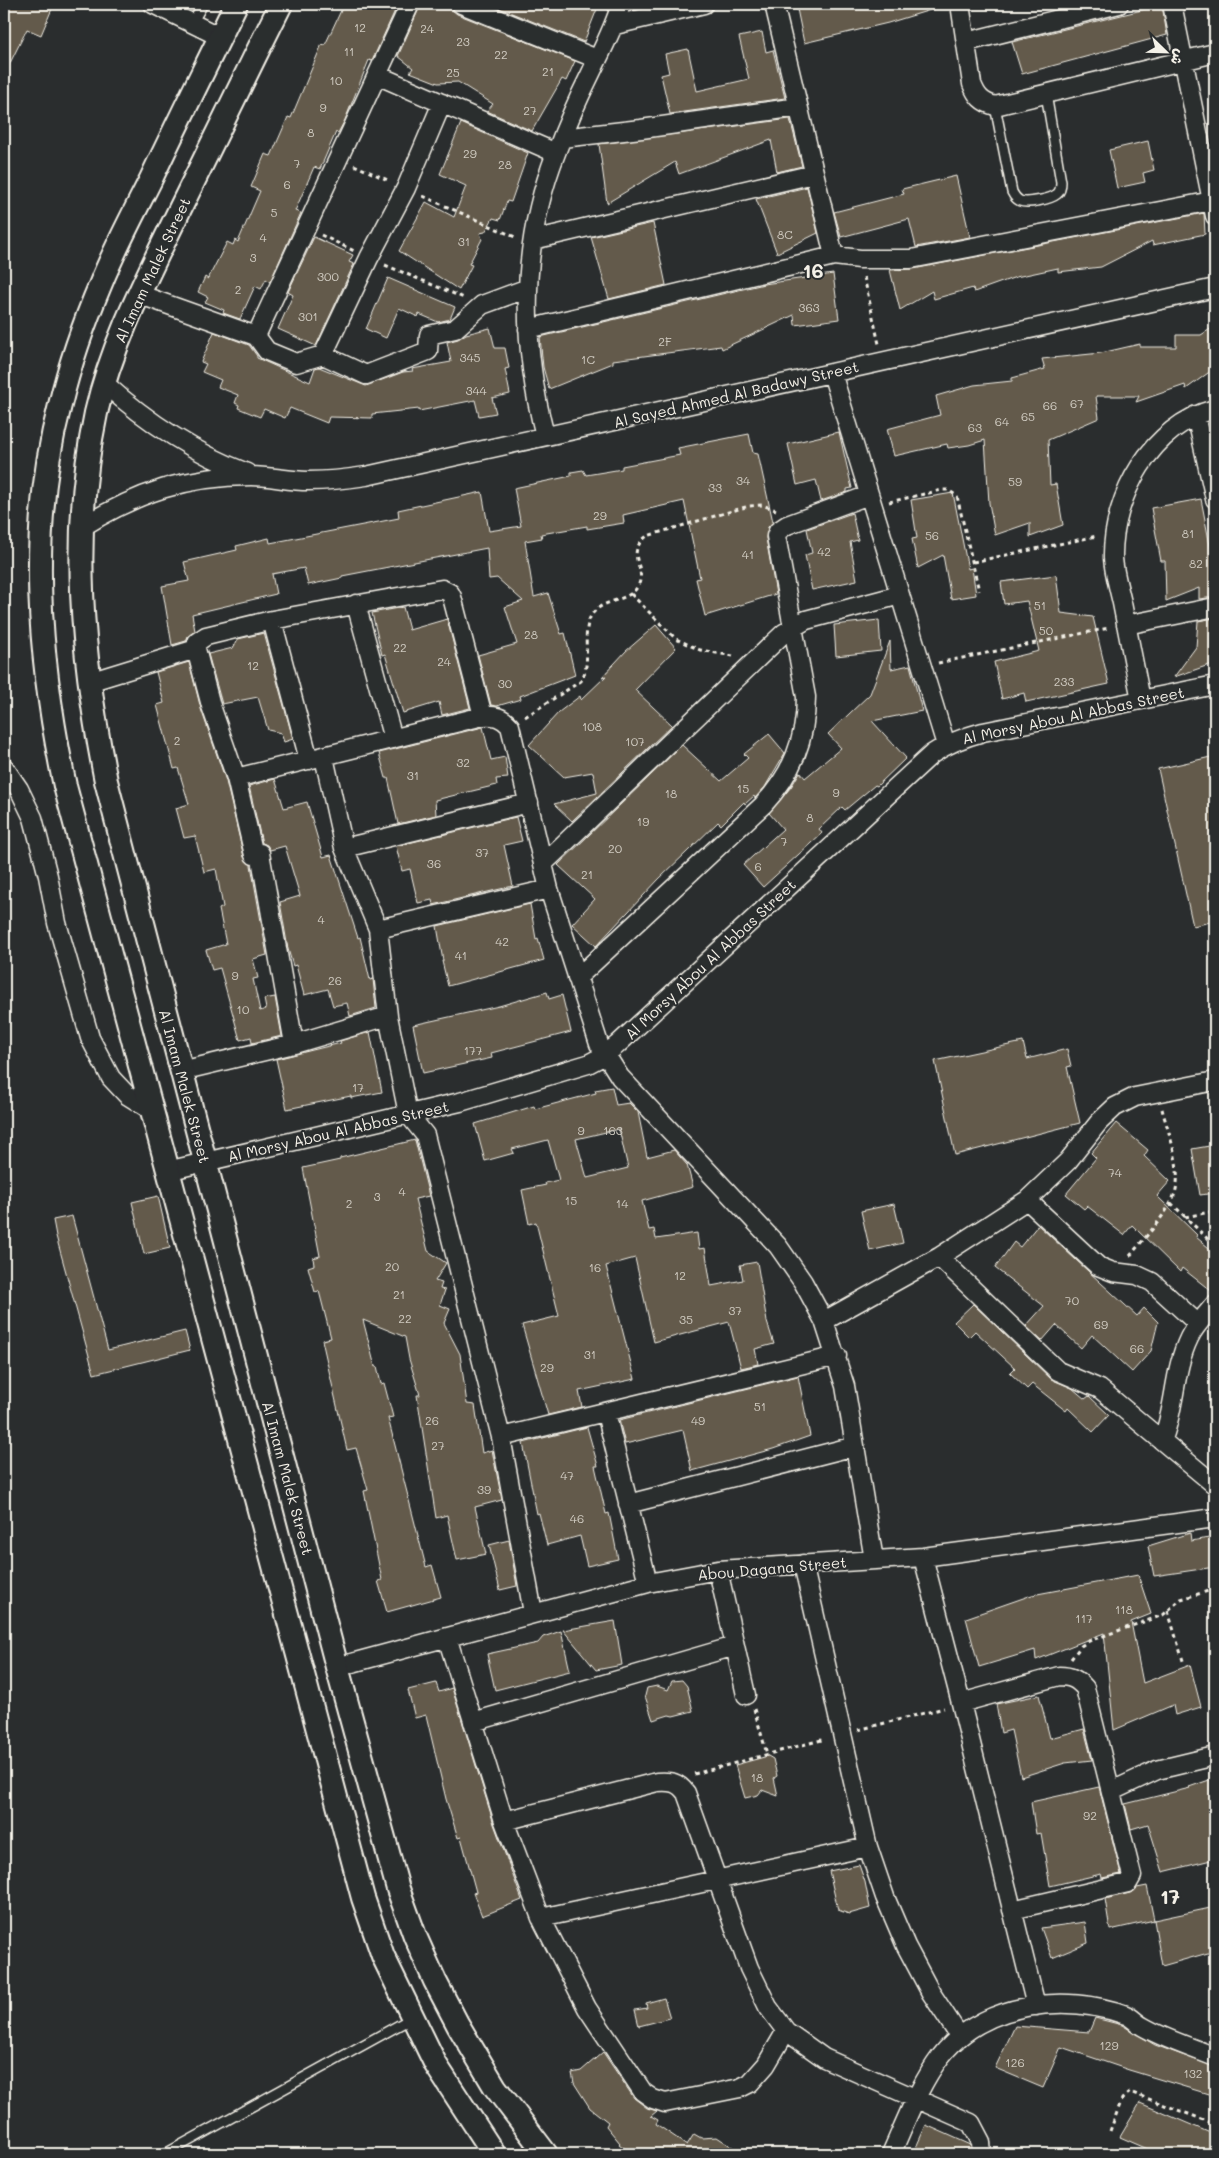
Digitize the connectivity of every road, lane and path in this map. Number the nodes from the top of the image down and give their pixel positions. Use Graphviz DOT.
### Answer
graph roads {
  1 [pos="153,4"];
  2 [pos="203,4"];
  3 [pos="236,4"];
  4 [pos="281,4"];
  5 [pos="410,4"];
  6 [pos="461,4"];
  7 [pos="621,4"];
  8 [pos="704,4"];
  9 [pos="774,4"];
  10 [pos="960,4"];
  11 [pos="1119,4"];
  12 [pos="1172,4"];
  13 [pos="192,23"];
  14 [pos="615,24"];
  15 [pos="220,37"];
  16 [pos="966,42"];
  17 [pos="1215,53"];
  18 [pos="597,59"];
  19 [pos="1183,61"];
  20 [pos="377,75"];
  21 [pos="1046,94"];
  22 [pos="442,104"];
  23 [pos="994,106"];
  24 [pos="798,107"];
  25 [pos="559,146"];
  26 [pos="339,158"];
  27 [pos="814,174"];
  28 [pos="406,188"];
  29 [pos="1214,208"];
  30 [pos="307,228"];
  31 [pos="533,240"];
  32 [pos="834,256"];
  33 [pos="369,258"];
  34 [pos="860,259"];
  35 [pos="528,288"];
  36 [pos="1215,288"];
  37 [pos="138,294"];
  38 [pos="482,305"];
  39 [pos="528,329"];
  40 [pos="256,336"];
  41 [pos="323,355"];
  42 [pos="883,361"];
  43 [pos="832,373"];
  44 [pos="104,383"];
  45 [pos="1215,409"];
  46 [pos="1196,415"];
  47 [pos="545,436"];
  48 [pos="254,476"];
  49 [pos="1215,499"];
  50 [pos="871,500"];
  51 [pos="82,527"];
  52 [pos="782,527"];
  53 [pos="1115,532"];
  54 [pos="973,562"];
  55 [pos="979,591"];
  56 [pos="631,594"];
  57 [pos="900,594"];
  58 [pos="356,604"];
  59 [pos="1215,607"];
  60 [pos="272,620"];
  61 [pos="1126,625"];
  62 [pos="792,627"];
  63 [pos="196,649"];
  64 [pos="756,660"];
  65 [pos="922,666"];
  66 [pos="88,682"];
  67 [pos="1215,685"];
  68 [pos="1142,700"];
  69 [pos="483,716"];
  70 [pos="510,726"];
  71 [pos="393,739"];
  72 [pos="946,745"];
  73 [pos="317,759"];
  74 [pos="4,767"];
  75 [pos="236,778"];
  76 [pos="529,803"];
  77 [pos="344,848"];
  78 [pos="544,863"];
  79 [pos="549,889"];
  80 [pos="378,929"];
  81 [pos="577,978"];
  82 [pos="388,1016"];
  83 [pos="294,1044"];
  84 [pos="605,1055"];
  85 [pos="181,1071"];
  86 [pos="1215,1081"];
  87 [pos="1157,1091"];
  88 [pos="151,1110"];
  89 [pos="408,1114"];
  90 [pos="205,1163"];
  91 [pos="167,1170"];
  92 [pos="1028,1200"];
  93 [pos="1171,1203"];
  94 [pos="1215,1211"];
  95 [pos="1185,1217"];
  96 [pos="1215,1246"];
  97 [pos="939,1257"];
  98 [pos="1117,1272"];
  99 [pos="1215,1304"];
  100 [pos="824,1321"];
  101 [pos="1198,1324"];
  102 [pos="837,1356"];
  103 [pos="606,1413"];
  104 [pos="501,1437"];
  105 [pos="1162,1441"];
  106 [pos="855,1446"];
  107 [pos="1215,1484"];
  108 [pos="628,1504"];
  109 [pos="1215,1518"];
  110 [pos="923,1557"];
  111 [pos="874,1560"];
  112 [pos="802,1564"];
  113 [pos="718,1570"];
  114 [pos="648,1583"];
  115 [pos="1215,1588"];
  116 [pos="1168,1611"];
  117 [pos="532,1613"];
  118 [pos="447,1637"];
  119 [pos="735,1646"];
  120 [pos="1184,1664"];
  121 [pos="337,1667"];
  122 [pos="1059,1676"];
  123 [pos="746,1695"];
  124 [pos="961,1703"];
  125 [pos="473,1722"];
  126 [pos="841,1735"];
  127 [pos="767,1754"];
  128 [pos="1215,1756"];
  129 [pos="668,1781"];
  130 [pos="1112,1791"];
  131 [pos="504,1821"];
  132 [pos="868,1847"];
  133 [pos="716,1880"];
  134 [pos="1012,1910"];
  135 [pos="541,1918"];
  136 [pos="1036,2006"];
  137 [pos="414,2018"];
  138 [pos="786,2031"];
  139 [pos="960,2037"];
  140 [pos="1215,2057"];
  141 [pos="916,2098"];
  142 [pos="1215,2124"];
  143 [pos="1110,2130"];
  144 [pos="165,2154"];
  145 [pos="494,2154"];
  146 [pos="546,2154"];
  147 [pos="891,2154"];
  148 [pos="982,2154"];
  1 -- 13 [label="street"];
  2 -- 13 [label="lane"];
  3 -- 15 [label="street"];
  4 -- 37 [label="street, Al Imam Malek Street"];
  5 -- 20 [label="street"];
  6 -- 18 [label="street"];
  7 -- 14 [label="street"];
  8 -- 14 [label="street"];
  9 -- 24 [label="street"];
  10 -- 16 [label="street"];
  11 -- 16 [label="street"];
  12 -- 19 [label="street"];
  13 -- 15 [label="street"];
  14 -- 18 [label="street"];
  15 -- 88 [label="street"];
  16 -- 23 [label="street"];
  17 -- 19 [label="street"];
  18 -- 25 [label="street"];
  19 -- 21 [label="street"];
  19 -- 29 [label="street"];
  20 -- 22 [label="street"];
  20 -- 26 [label="street"];
  21 -- 23 [label="street"];
  21 -- 23 [label="lane"];
  22 -- 25 [label="street"];
  22 -- 28 [label="street"];
  24 -- 25 [label="street"];
  24 -- 27 [label="street"];
  25 -- 31 [label="street"];
  26 -- 28 [label="path"];
  26 -- 30 [label="street"];
  27 -- 31 [label="street"];
  27 -- 32 [label="street"];
  28 -- 31 [label="path"];
  28 -- 33 [label="street"];
  29 -- 34 [label="street"];
  30 -- 33 [label="path"];
  30 -- 40 [label="street"];
  31 -- 35 [label="street"];
  32 -- 34 [label="street"];
  32 -- 39 [label="street"];
  33 -- 38 [label="path"];
  33 -- 41 [label="street"];
  34 -- 42 [label="path"];
  35 -- 38 [label="street"];
  35 -- 39 [label="street"];
  36 -- 42 [label="street, Al Sayed Ahmed Al Badawy Street"];
  37 -- 40 [label="street"];
  37 -- 44 [label="street, Al Imam Malek Street"];
  38 -- 41 [label="street"];
  39 -- 47 [label="street"];
  40 -- 41 [label="street"];
  42 -- 43 [label="street, Al Sayed Ahmed Al Badawy Street"];
  43 -- 47 [label="street, Al Sayed Ahmed Al Badawy Street"];
  43 -- 50 [label="street"];
  44 -- 48 [label="street, Al Sayed Ahmed Al Badawy Street"];
  44 -- 51 [label="street, Al Imam Malek Street"];
  45 -- 46 [label="street"];
  46 -- 49 [label="street"];
  46 -- 53 [label="street"];
  47 -- 48 [label="street, Al Sayed Ahmed Al Badawy Street"];
  48 -- 51 [label="street, Al Sayed Ahmed Al Badawy Street"];
  50 -- 52 [label="street"];
  50 -- 54 [label="path"];
  50 -- 57 [label="street"];
  51 -- 66 [label="street, Al Imam Malek Street"];
  52 -- 56 [label="path"];
  52 -- 62 [label="street"];
  53 -- 54 [label="path"];
  53 -- 61 [label="street"];
  54 -- 55 [label="path"];
  56 -- 64 [label="path"];
  56 -- 70 [label="path"];
  57 -- 62 [label="street"];
  57 -- 65 [label="street"];
  58 -- 60 [label="street"];
  58 -- 69 [label="street"];
  58 -- 71 [label="street"];
  59 -- 61 [label="street"];
  60 -- 63 [label="street"];
  60 -- 73 [label="street"];
  61 -- 65 [label="path"];
  61 -- 68 [label="street"];
  62 -- 64 [label="street"];
  62 -- 81 [label="street"];
  63 -- 66 [label="street"];
  63 -- 75 [label="street"];
  64 -- 78 [label="street"];
  65 -- 72 [label="street"];
  66 -- 85 [label="street, Al Imam Malek Street"];
  67 -- 68 [label="street, Al Morsy Abou Al Abbas Street"];
  68 -- 72 [label="street, Al Morsy Abou Al Abbas Street"];
  69 -- 70 [label="street"];
  69 -- 71 [label="street"];
  70 -- 76 [label="street"];
  71 -- 73 [label="street"];
  72 -- 84 [label="street, Al Morsy Abou Al Abbas Street"];
  73 -- 75 [label="street"];
  73 -- 77 [label="street"];
  74 -- 88 [label="street"];
  75 -- 83 [label="street"];
  76 -- 77 [label="street"];
  76 -- 78 [label="street"];
  77 -- 80 [label="street"];
  78 -- 79 [label="street"];
  79 -- 80 [label="street"];
  79 -- 81 [label="street"];
  80 -- 82 [label="street"];
  81 -- 84 [label="street"];
  82 -- 83 [label="street"];
  82 -- 89 [label="street"];
  83 -- 85 [label="street"];
  84 -- 89 [label="street, Al Morsy Abou Al Abbas Street"];
  84 -- 100 [label="street"];
  85 -- 90 [label="street, Al Imam Malek Street"];
  86 -- 87 [label="street"];
  87 -- 92 [label="street"];
  87 -- 93 [label="path"];
  88 -- 91 [label="street"];
  89 -- 90 [label="street, Al Morsy Abou Al Abbas Street"];
  89 -- 104 [label="street"];
  90 -- 91 [label="street, Al Morsy Abou Al Abbas Street"];
  90 -- 121 [label="street, Al Imam Malek Street"];
  91 -- 137 [label="street"];
  92 -- 97 [label="street"];
  92 -- 98 [label="street"];
  93 -- 95 [label="path"];
  93 -- 98 [label="path"];
  94 -- 95 [label="path"];
  95 -- 96 [label="path"];
  97 -- 100 [label="street"];
  97 -- 105 [label="street"];
  98 -- 101 [label="street"];
  99 -- 101 [label="street"];
  100 -- 102 [label="street"];
  101 -- 105 [label="street"];
  102 -- 103 [label="street"];
  102 -- 106 [label="street"];
  103 -- 104 [label="street"];
  103 -- 108 [label="street"];
  104 -- 117 [label="street"];
  105 -- 107 [label="street"];
  106 -- 108 [label="street"];
  106 -- 111 [label="street"];
  108 -- 114 [label="street"];
  109 -- 110 [label="street, Abou Dagana Street"];
  110 -- 111 [label="street, Abou Dagana Street"];
  110 -- 124 [label="street"];
  111 -- 112 [label="street, Abou Dagana Street"];
  112 -- 113 [label="street, Abou Dagana Street"];
  112 -- 126 [label="street"];
  113 -- 114 [label="street, Abou Dagana Street"];
  113 -- 119 [label="street"];
  114 -- 117 [label="street, Abou Dagana Street"];
  115 -- 116 [label="path"];
  116 -- 120 [label="path"];
  116 -- 122 [label="path"];
  117 -- 118 [label="street, Abou Dagana Street"];
  118 -- 121 [label="street, Abou Dagana Street"];
  118 -- 125 [label="street"];
  119 -- 123 [label="street"];
  119 -- 125 [label="street"];
  121 -- 146 [label="street, Al Imam Malek Street"];
  122 -- 124 [label="street"];
  122 -- 130 [label="street"];
  123 -- 127 [label="path"];
  124 -- 126 [label="path"];
  124 -- 134 [label="street"];
  125 -- 131 [label="street"];
  126 -- 127 [label="path"];
  126 -- 132 [label="street"];
  127 -- 129 [label="path"];
  128 -- 130 [label="street"];
  129 -- 131 [label="street"];
  129 -- 133 [label="street"];
  130 -- 134 [label="street"];
  131 -- 135 [label="street"];
  132 -- 133 [label="street"];
  132 -- 139 [label="street"];
  133 -- 135 [label="street"];
  133 -- 138 [label="street"];
  134 -- 136 [label="street"];
  135 -- 138 [label="street"];
  136 -- 139 [label="street"];
  136 -- 140 [label="street"];
  137 -- 144 [label="lane"];
  137 -- 145 [label="street"];
  138 -- 141 [label="street"];
  139 -- 141 [label="street"];
  141 -- 147 [label="street"];
  141 -- 148 [label="street"];
  142 -- 143 [label="path"];
}
